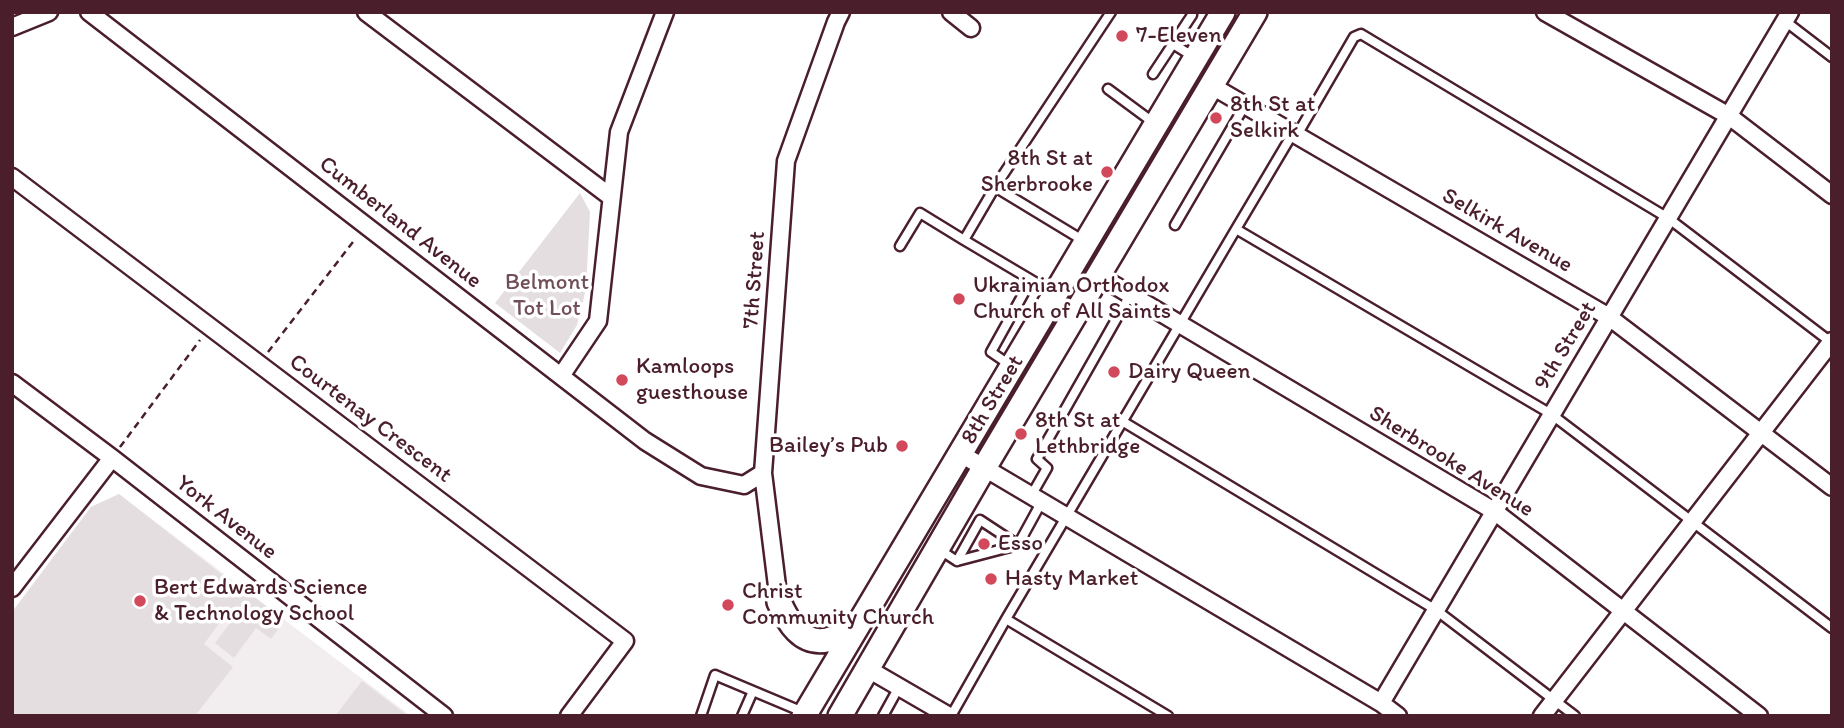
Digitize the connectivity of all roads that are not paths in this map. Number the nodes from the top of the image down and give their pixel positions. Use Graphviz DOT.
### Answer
graph roads {
  1 [pos="49,12"];
  2 [pos="89,12"];
  3 [pos="366,12"];
  4 [pos="665,12"];
  5 [pos="841,12"];
  6 [pos="951,12"];
  7 [pos="1111,12"];
  8 [pos="1192,12"];
  9 [pos="1223,12"];
  10 [pos="1255,12"];
  11 [pos="1545,12"];
  12 [pos="1788,15"];
  13 [pos="12,27"];
  14 [pos="971,28"];
  15 [pos="1173,44"];
  16 [pos="1832,57"];
  17 [pos="1196,58"];
  18 [pos="1153,75"];
  19 [pos="1212,86"];
  20 [pos="1108,89"];
  21 [pos="1245,105"];
  22 [pos="1729,116"];
  23 [pos="1157,124"];
  24 [pos="1295,134"];
  25 [pos="12,177"];
  26 [pos="995,187"];
  27 [pos="1832,195"];
  28 [pos="611,197"];
  29 [pos="1668,218"];
  30 [pos="1175,225"];
  31 [pos="1236,229"];
  32 [pos="964,240"];
  33 [pos="1086,242"];
  34 [pos="901,246"];
  35 [pos="1100,276"];
  36 [pos="1031,280"];
  37 [pos="1056,294"];
  38 [pos="1130,295"];
  39 [pos="1609,317"];
  40 [pos="1179,323"];
  41 [pos="1831,342"];
  42 [pos="1013,367"];
  43 [pos="561,376"];
  44 [pos="12,383"];
  45 [pos="1551,414"];
  46 [pos="1122,421"];
  47 [pos="1760,433"];
  48 [pos="961,454"];
  49 [pos="112,458"];
  50 [pos="984,468"];
  51 [pos="764,473"];
  52 [pos="1832,487"];
  53 [pos="1036,499"];
  54 [pos="1494,511"];
  55 [pos="1066,517"];
  56 [pos="1692,521"];
  57 [pos="1018,545"];
  58 [pos="947,555"];
  59 [pos="12,588"];
  60 [pos="779,602"];
  61 [pos="1436,610"];
  62 [pos="1623,610"];
  63 [pos="1006,619"];
  64 [pos="1832,628"];
  65 [pos="853,631"];
  66 [pos="868,669"];
  67 [pos="899,687"];
  68 [pos="753,691"];
  69 [pos="1554,700"];
  70 [pos="1381,703"];
  71 [pos="805,715"];
  72 [pos="444,716"];
  73 [pos="569,716"];
  74 [pos="701,716"];
  75 [pos="742,716"];
  76 [pos="841,716"];
  77 [pos="883,716"];
  78 [pos="950,716"];
  79 [pos="1168,716"];
  80 [pos="1398,716"];
  81 [pos="1542,716"];
  82 [pos="1575,716"];
  83 [pos="1759,716"];
  1 -- 13 [label="street"];
  2 -- 43 [label="street, Cumberland Avenue"];
  3 -- 28 [label="street"];
  4 -- 28 [label="street"];
  5 -- 51 [label="street, 7th Street"];
  6 -- 14 [label="street"];
  7 -- 26 [label="lane"];
  8 -- 15 [label="lane"];
  9 -- 17 [label="main road, 8th Street"];
  10 -- 19 [label="main road, 8th Street"];
  11 -- 22 [label="street"];
  12 -- 16 [label="lane"];
  12 -- 22 [label="street, 9th Street"];
  15 -- 17 [label="lane"];
  15 -- 18 [label="lane"];
  17 -- 23 [label="main road, 8th Street"];
  19 -- 21 [label="street, Selkirk Avenue"];
  19 -- 35 [label="main road, 8th Street"];
  20 -- 23 [label="lane"];
  21 -- 24 [label="street, Selkirk Avenue"];
  21 -- 30 [label="lane"];
  22 -- 27 [label="street"];
  22 -- 29 [label="street, 9th Street"];
  23 -- 33 [label="main road, 8th Street"];
  24 -- 29 [label="lane"];
  24 -- 31 [label="lane"];
  24 -- 39 [label="street, Selkirk Avenue"];
  25 -- 73 [label="street, Courtenay Crescent"];
  26 -- 32 [label="lane"];
  26 -- 33 [label="lane"];
  28 -- 43 [label="street"];
  29 -- 39 [label="street, 9th Street"];
  29 -- 41 [label="lane"];
  31 -- 40 [label="lane"];
  31 -- 45 [label="lane"];
  32 -- 34 [label="lane"];
  32 -- 36 [label="lane"];
  33 -- 37 [label="main road, 8th Street"];
  35 -- 38 [label="street, Sherbrooke Avenue"];
  35 -- 50 [label="main road, 8th Street"];
  36 -- 37 [label="lane"];
  36 -- 42 [label="lane"];
  37 -- 42 [label="main road, 8th Street"];
  38 -- 40 [label="street, Sherbrooke Avenue"];
  38 -- 53 [label="lane"];
  39 -- 45 [label="street, 9th Street"];
  39 -- 47 [label="street, Selkirk Avenue"];
  40 -- 46 [label="lane"];
  40 -- 54 [label="street, Sherbrooke Avenue"];
  41 -- 47 [label="street"];
  42 -- 48 [label="main road, 8th Street"];
  43 -- 51 [label="street, Cumberland Avenue"];
  44 -- 49 [label="street, York Avenue"];
  45 -- 54 [label="street, 9th Street"];
  45 -- 56 [label="lane"];
  46 -- 55 [label="lane"];
  46 -- 61 [label="lane"];
  47 -- 52 [label="street, Selkirk Avenue"];
  47 -- 56 [label="street"];
  48 -- 50 [label="street"];
  48 -- 65 [label="main road, 8th Street"];
  49 -- 59 [label="street"];
  49 -- 72 [label="street, York Avenue"];
  50 -- 53 [label="street"];
  50 -- 58 [label="main road, 8th Street"];
  51 -- 60 [label="street, 7th Street"];
  53 -- 55 [label="street"];
  53 -- 57 [label="lane"];
  54 -- 61 [label="street, 9th Street"];
  54 -- 62 [label="street, Sherbrooke Avenue"];
  55 -- 63 [label="lane"];
  55 -- 70 [label="street"];
  56 -- 62 [label="street"];
  56 -- 64 [label="lane"];
  57 -- 58 [label="lane"];
  57 -- 58 [label="lane"];
  58 -- 66 [label="main road, 8th Street"];
  60 -- 65 [label="main road"];
  61 -- 69 [label="lane"];
  61 -- 70 [label="street, 9th Street"];
  62 -- 69 [label="street"];
  62 -- 83 [label="street, Sherbrooke Avenue"];
  63 -- 78 [label="lane"];
  63 -- 79 [label="lane"];
  65 -- 71 [label="main road, 8th Street"];
  66 -- 67 [label="street"];
  66 -- 76 [label="main road, 8th Street"];
  67 -- 77 [label="lane"];
  67 -- 78 [label="street"];
  68 -- 71 [label="lane"];
  68 -- 74 [label="lane"];
  68 -- 75 [label="lane"];
  69 -- 81 [label="street"];
  69 -- 82 [label="lane"];
  70 -- 80 [label="street"];
}
